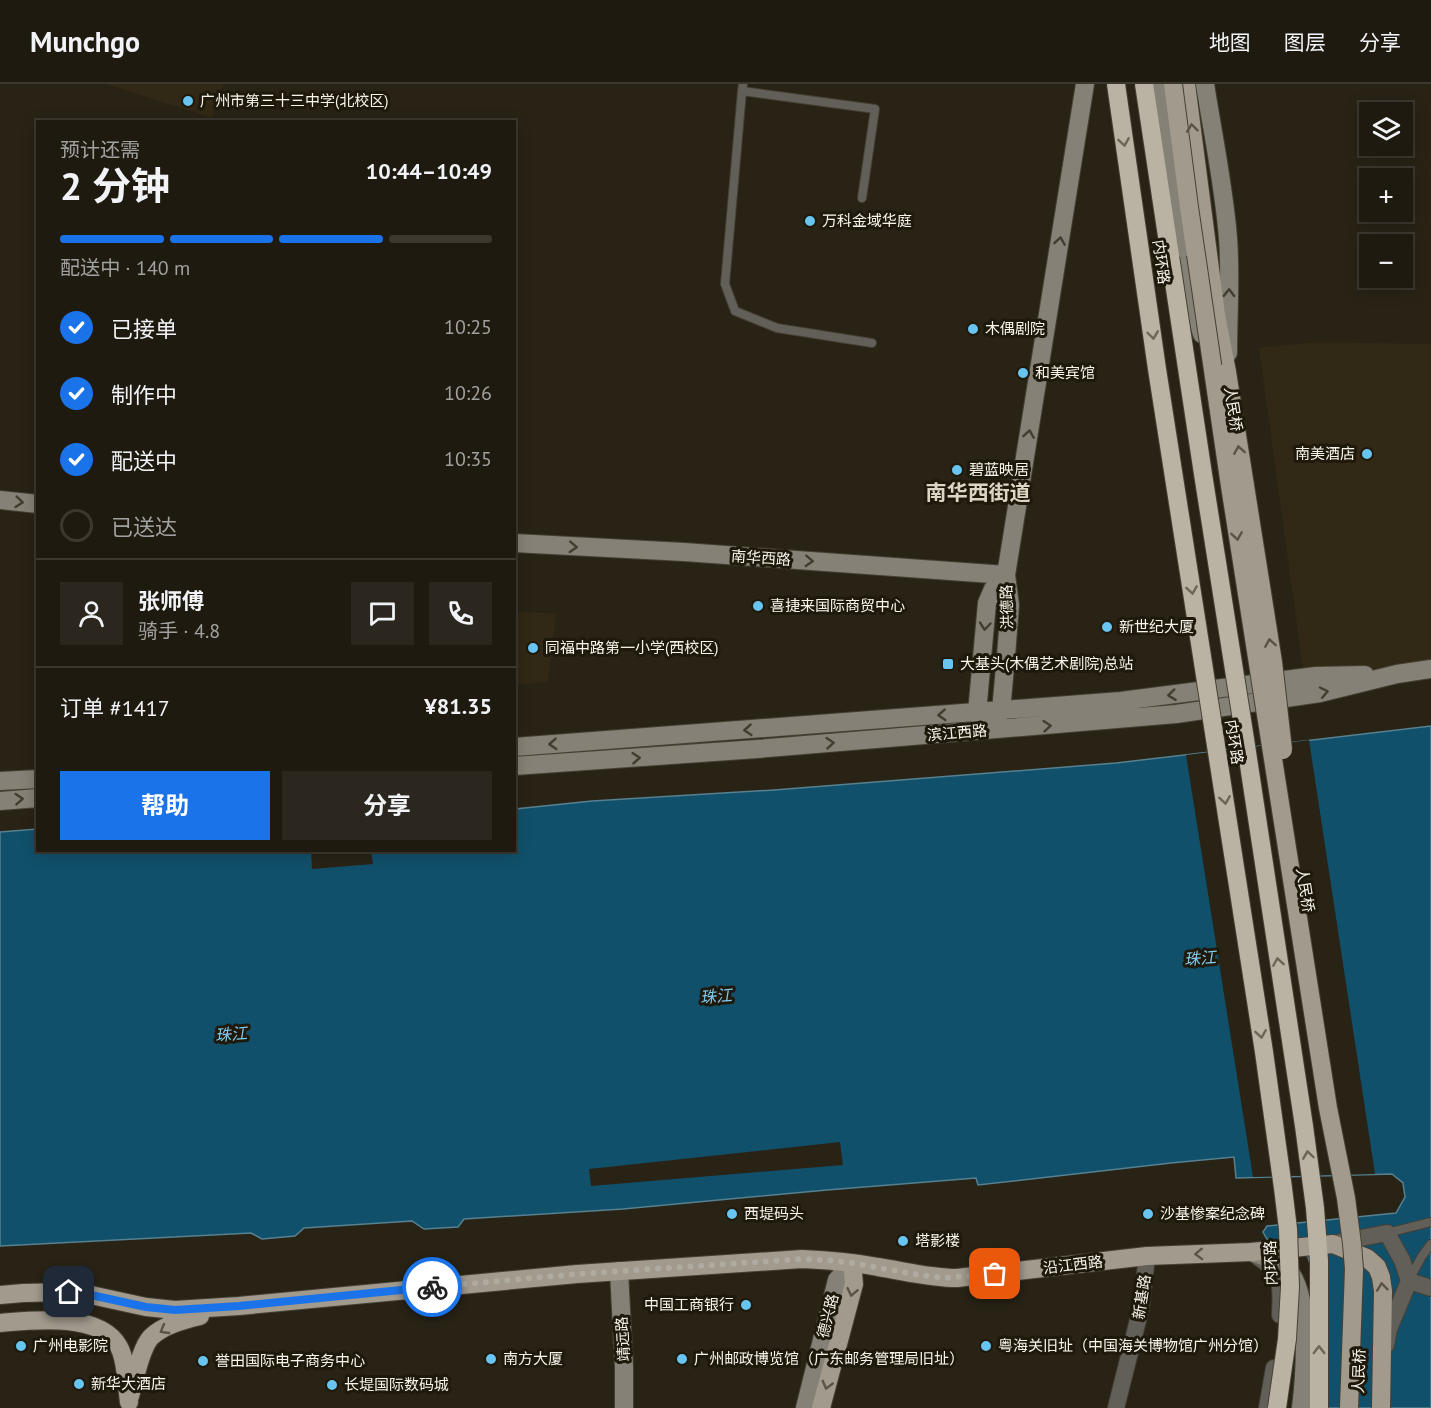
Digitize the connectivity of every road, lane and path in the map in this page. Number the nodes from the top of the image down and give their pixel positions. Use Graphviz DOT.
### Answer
graph roads {
  1 [pos="1085,84"];
  2 [pos="1116,84"];
  3 [pos="1144,84"];
  4 [pos="1156,84"];
  5 [pos="1173,84"];
  6 [pos="1186,84"];
  7 [pos="1205,84"];
  8 [pos="742,88"];
  9 [pos="862,198"];
  10 [pos="872,343"];
  11 [pos="1221,373"];
  12 [pos="0,500"];
  13 [pos="36,504"];
  14 [pos="516,543"];
  15 [pos="1006,575"];
  16 [pos="1431,669"];
  17 [pos="1397,674"];
  18 [pos="1001,711"];
  19 [pos="977,713"];
  20 [pos="989,730"];
  21 [pos="516,747"];
  22 [pos="516,766"];
  23 [pos="36,779"];
  24 [pos="0,781"];
  25 [pos="36,798"];
  26 [pos="0,801"];
  27 [pos="1431,1222"];
  28 [pos="1387,1233"];
  29 [pos="1431,1244"];
  30 [pos="1326,1245"];
  31 [pos="1251,1252"];
  32 [pos="1147,1256"];
  33 [pos="852,1263"];
  34 [pos="619,1270"];
  35 [pos="1409,1281"];
  36 [pos="1431,1288"];
  37 [pos="0,1295"];
  38 [pos="239,1306"];
  39 [pos="0,1323"];
  40 [pos="1382,1364"];
  41 [pos="129,1406"];
  42 [pos="624,1408"];
  43 [pos="805,1408"];
  44 [pos="821,1408"];
  45 [pos="1116,1408"];
  46 [pos="1267,1408"];
  47 [pos="1276,1408"];
  48 [pos="1301,1408"];
  49 [pos="1319,1408"];
  50 [pos="1349,1408"];
  51 [pos="1358,1408"];
  52 [pos="1381,1408"];
  15 -- 1 [label="main road, one-way"];
  2 -- 47 [label="highway, 内环路, one-way, bridge"];
  30 -- 3 [label="highway, 内环路, one-way, bridge"];
  4 -- 11 [label="main road, bridge"];
  5 -- 11 [label="main road, bridge"];
  11 -- 6 [label="main road, one-way"];
  11 -- 7 [label="main road, one-way"];
  8 -- 9 [label="lane"];
  8 -- 10 [label="lane"];
  11 -- 50 [label="main road, 人民桥, one-way, bridge"];
  51 -- 11 [label="main road, 人民桥, one-way, bridge"];
  12 -- 13 [label="main road, one-way"];
  14 -- 15 [label="main road, 南华西路, one-way"];
  15 -- 18 [label="main road, 洪德路"];
  15 -- 19 [label="main road, 洪德路, one-way"];
  16 -- 17 [label="main road, 滨江西路"];
  17 -- 18 [label="main road, 滨江西路, one-way"];
  20 -- 17 [label="main road, 滨江西路, one-way"];
  18 -- 19 [label="main road, 滨江西路"];
  18 -- 20 [label="main road, 洪德路"];
  19 -- 20 [label="main road"];
  19 -- 21 [label="main road, 滨江西路, one-way"];
  22 -- 20 [label="main road, 滨江西路, one-way"];
  23 -- 24 [label="main road"];
  26 -- 25 [label="main road, one-way"];
  27 -- 28 [label="lane"];
  28 -- 30 [label="street"];
  28 -- 35 [label="street"];
  29 -- 35 [label="lane"];
  30 -- 31 [label="main road, 沿江西路"];
  40 -- 30 [label="main road, one-way"];
  49 -- 30 [label="highway, 内环路, one-way"];
  31 -- 32 [label="main road, 沿江西路, one-way"];
  31 -- 46 [label="street"];
  31 -- 48 [label="main road"];
  32 -- 33 [label="main road, 沿江西路"];
  32 -- 45 [label="street, 新基路"];
  33 -- 34 [label="main road, 沿江西路"];
  33 -- 43 [label="main road, 德兴路"];
  33 -- 44 [label="main road, one-way"];
  34 -- 38 [label="main road, 沿江西路"];
  34 -- 42 [label="main road, 靖远路"];
  35 -- 36 [label="street"];
  35 -- 40 [label="street"];
  37 -- 38 [label="main road, 沿江西路"];
  38 -- 41 [label="main road, one-way"];
  39 -- 41 [label="main road"];
  40 -- 52 [label="main road"];
}
